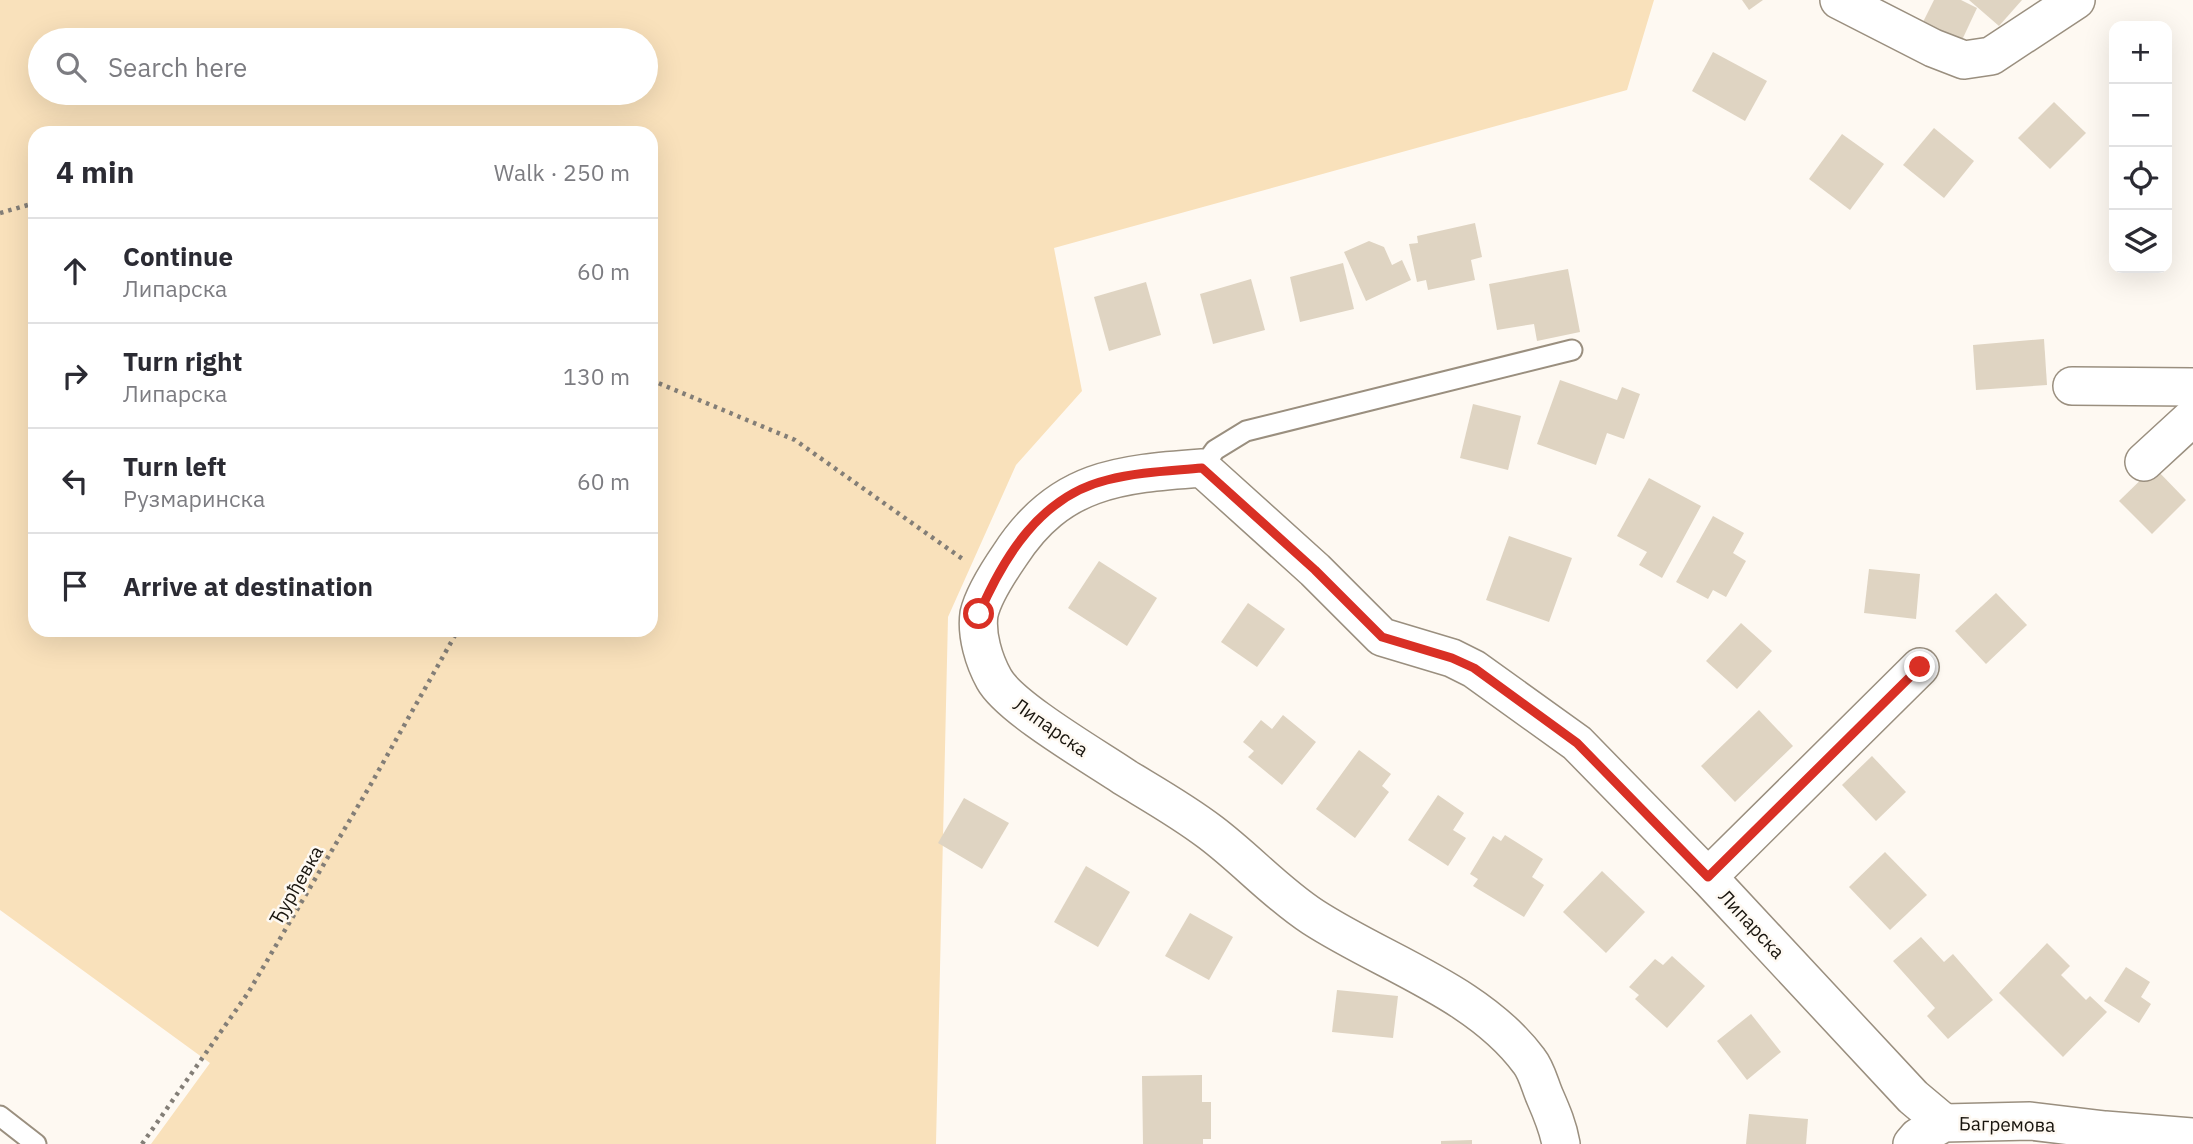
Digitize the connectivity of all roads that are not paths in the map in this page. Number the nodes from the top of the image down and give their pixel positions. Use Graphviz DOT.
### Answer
graph roads {
  1 [pos="1839,0"];
  2 [pos="2076,0"];
  3 [pos="1572,350"];
  4 [pos="2072,387"];
  5 [pos="2193,387"];
  6 [pos="2193,417"];
  7 [pos="2144,462"];
  8 [pos="1202,468"];
  9 [pos="1920,667"];
  10 [pos="1708,877"];
  11 [pos="0,1116"];
  12 [pos="1944,1123"];
  13 [pos="2193,1137"];
  14 [pos="36,1144"];
  15 [pos="1561,1144"];
  16 [pos="1912,1144"];
  1 -- 2 [label="street"];
  3 -- 8 [label="lane"];
  4 -- 5 [label="street"];
  6 -- 7 [label="street"];
  8 -- 10 [label="street, Липарска"];
  8 -- 15 [label="street, Липарска"];
  9 -- 10 [label="street"];
  10 -- 12 [label="street, Липарска"];
  11 -- 14 [label="lane"];
  12 -- 13 [label="street, Багремова"];
  12 -- 16 [label="street, Багремова"];
}
